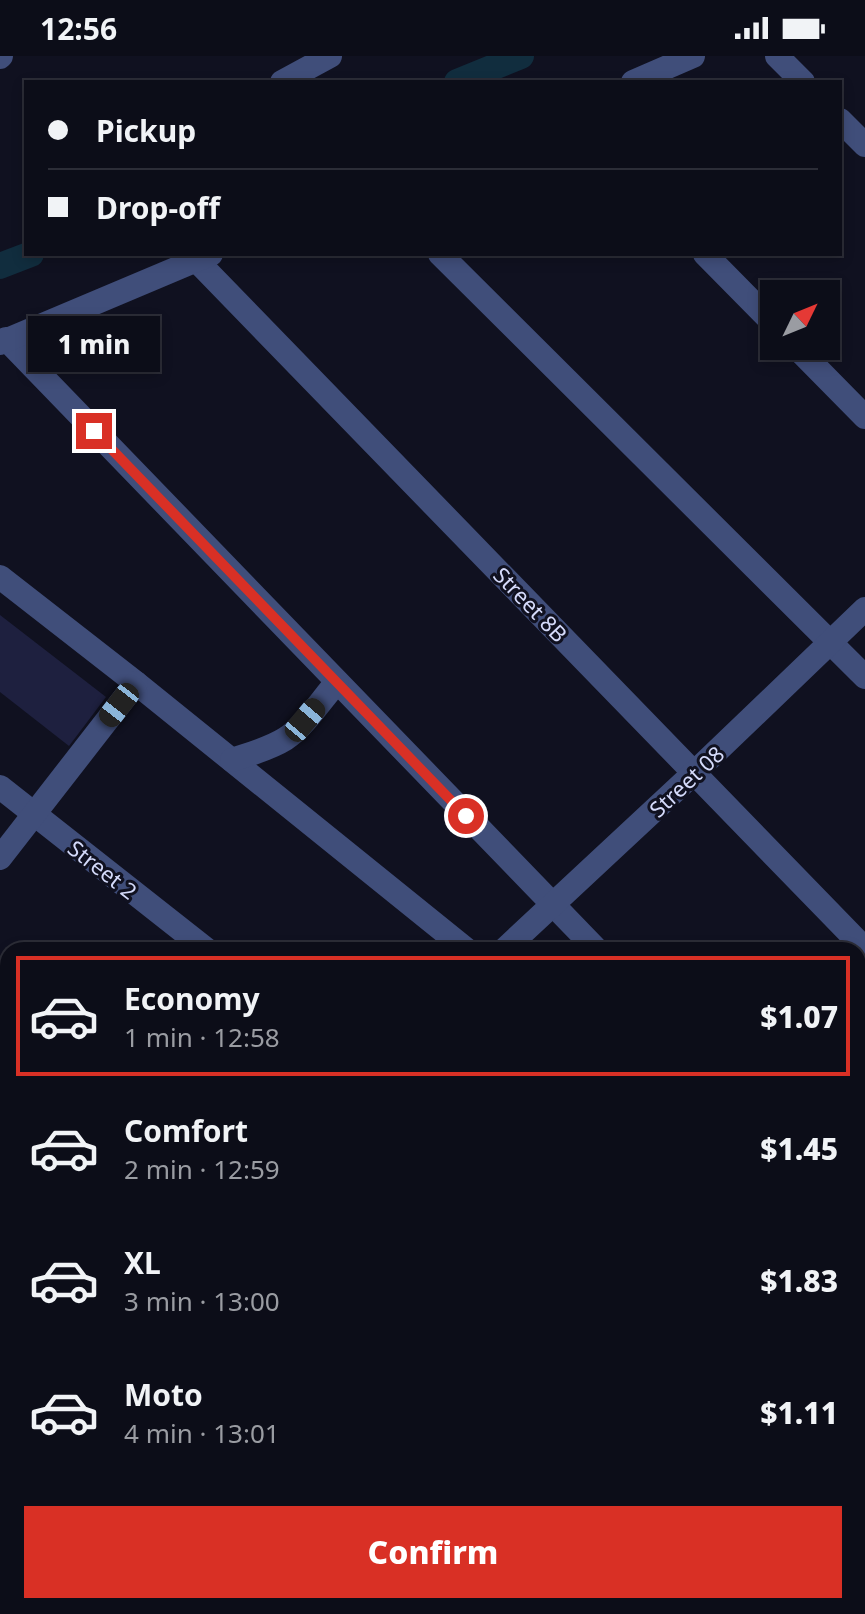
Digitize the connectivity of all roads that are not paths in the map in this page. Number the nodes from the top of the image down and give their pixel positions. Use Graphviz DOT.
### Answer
graph roads {
  1 [pos="330,56"];
  2 [pos="693,56"];
  3 [pos="777,56"];
  4 [pos="286,80"];
  5 [pos="638,80"];
  6 [pos="801,80"];
  7 [pos="842,122"];
  8 [pos="865,145"];
  9 [pos="442,256"];
  10 [pos="707,256"];
  11 [pos="203,257"];
  12 [pos="760,310"];
  13 [pos="3,341"];
  14 [pos="809,360"];
  15 [pos="865,417"];
  16 [pos="0,577"];
  17 [pos="865,609"];
  18 [pos="831,642"];
  19 [pos="865,677"];
  20 [pos="337,682"];
  21 [pos="136,683"];
  22 [pos="232,760"];
  23 [pos="695,772"];
  24 [pos="0,787"];
  25 [pos="34,814"];
  26 [pos="0,858"];
  27 [pos="553,905"];
  28 [pos="197,942"];
  29 [pos="457,942"];
  30 [pos="513,942"];
  31 [pos="589,942"];
  32 [pos="858,942"];
  1 -- 4 [label="street"];
  2 -- 5 [label="street"];
  3 -- 6 [label="street"];
  7 -- 8 [label="street"];
  9 -- 18 [label="street"];
  10 -- 12 [label="street"];
  11 -- 13 [label="street"];
  11 -- 23 [label="street, Street 8B"];
  13 -- 20 [label="street"];
  14 -- 15 [label="street"];
  16 -- 21 [label="street"];
  17 -- 18 [label="street, Street 08"];
  18 -- 19 [label="street"];
  18 -- 23 [label="street, Street 08"];
  20 -- 22 [label="street"];
  20 -- 27 [label="street"];
  21 -- 22 [label="street"];
  21 -- 25 [label="street"];
  22 -- 29 [label="street"];
  23 -- 27 [label="street, Street 08"];
  23 -- 32 [label="street, Street 8B"];
  24 -- 25 [label="street, Street 2"];
  25 -- 26 [label="street"];
  25 -- 28 [label="street, Street 2"];
  27 -- 30 [label="street, Street 08"];
  27 -- 31 [label="street"];
}
